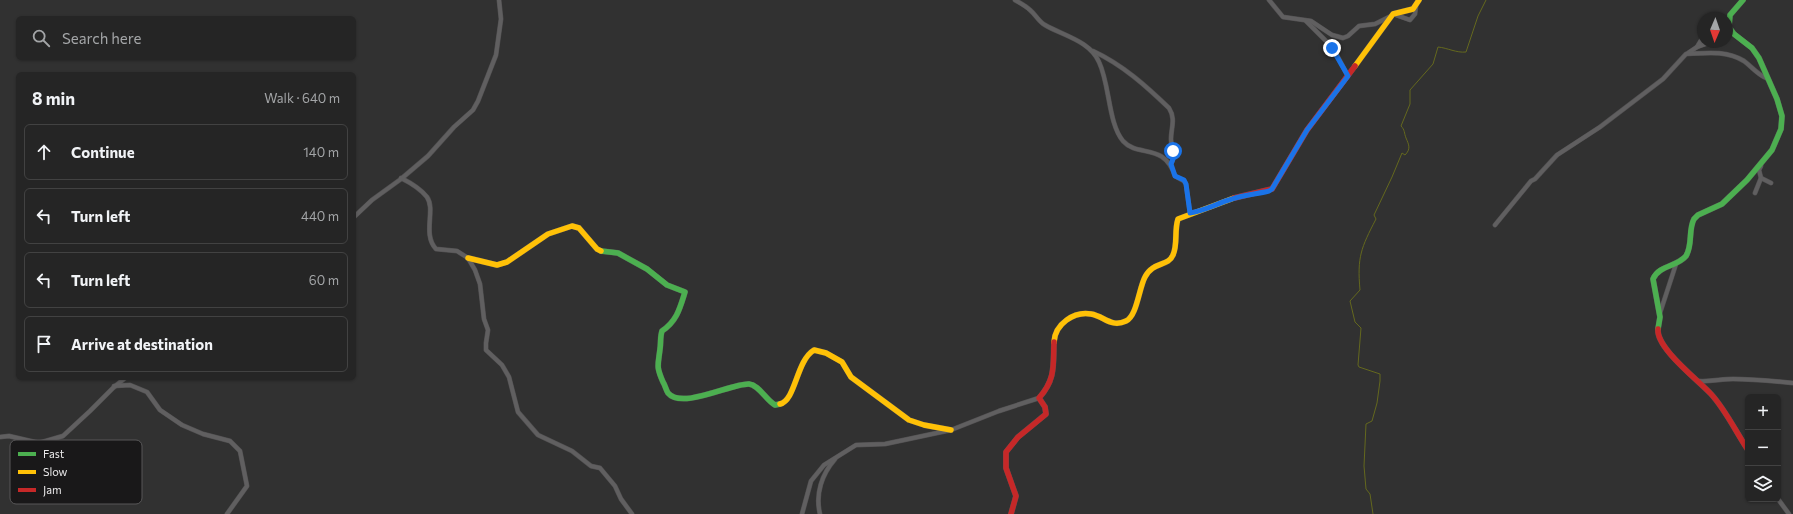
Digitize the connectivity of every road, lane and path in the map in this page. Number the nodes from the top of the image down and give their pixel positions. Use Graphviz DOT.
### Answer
graph roads {
  1 [pos="499,0"];
  2 [pos="1015,0"];
  3 [pos="1268,0"];
  4 [pos="1743,0"];
  5 [pos="1418,2"];
  6 [pos="1732,12"];
  7 [pos="1392,14"];
  8 [pos="1306,21"];
  9 [pos="1733,32"];
  10 [pos="1697,47"];
  11 [pos="1092,51"];
  12 [pos="1686,54"];
  13 [pos="1348,76"];
  14 [pos="1766,78"];
  15 [pos="1171,164"];
  16 [pos="1762,164"];
  17 [pos="401,178"];
  18 [pos="1761,178"];
  19 [pos="1771,183"];
  20 [pos="1755,193"];
  21 [pos="1190,213"];
  22 [pos="356,215"];
  23 [pos="1495,225"];
  24 [pos="468,258"];
  25 [pos="1676,264"];
  26 [pos="1660,317"];
  27 [pos="122,380"];
  28 [pos="1698,381"];
  29 [pos="1793,383"];
  30 [pos="114,386"];
  31 [pos="1039,398"];
  32 [pos="951,430"];
  33 [pos="0,437"];
  34 [pos="24,440"];
  35 [pos="51,440"];
  36 [pos="1745,445"];
  37 [pos="837,457"];
  38 [pos="1780,502"];
  39 [pos="227,514"];
  40 [pos="632,514"];
  41 [pos="802,514"];
  42 [pos="820,514"];
  43 [pos="1011,514"];
  44 [pos="1789,514"];
  1 -- 17 [label="street"];
  2 -- 11 [label="street"];
  3 -- 8 [label="street"];
  4 -- 6 [label="street"];
  5 -- 7 [label="street"];
  7 -- 8 [label="street"];
  7 -- 13 [label="street"];
  8 -- 13 [label="street"];
  9 -- 14 [label="street"];
  10 -- 12 [label="street"];
  11 -- 15 [label="street"];
  11 -- 15 [label="street"];
  12 -- 14 [label="street"];
  12 -- 23 [label="street"];
  13 -- 21 [label="street"];
  14 -- 16 [label="street"];
  15 -- 21 [label="street"];
  16 -- 18 [label="street"];
  16 -- 25 [label="street"];
  17 -- 22 [label="street"];
  17 -- 24 [label="street"];
  18 -- 19 [label="street"];
  18 -- 20 [label="street"];
  21 -- 31 [label="street"];
  24 -- 32 [label="street"];
  24 -- 40 [label="street"];
  25 -- 26 [label="street"];
  25 -- 26 [label="street"];
  26 -- 28 [label="street"];
  27 -- 30 [label="street"];
  28 -- 29 [label="street"];
  28 -- 36 [label="street"];
  30 -- 35 [label="street"];
  30 -- 39 [label="street"];
  31 -- 32 [label="street"];
  31 -- 43 [label="street"];
  32 -- 37 [label="street"];
  33 -- 34 [label="street"];
  37 -- 41 [label="street"];
  37 -- 42 [label="street"];
  38 -- 44 [label="street"];
}
